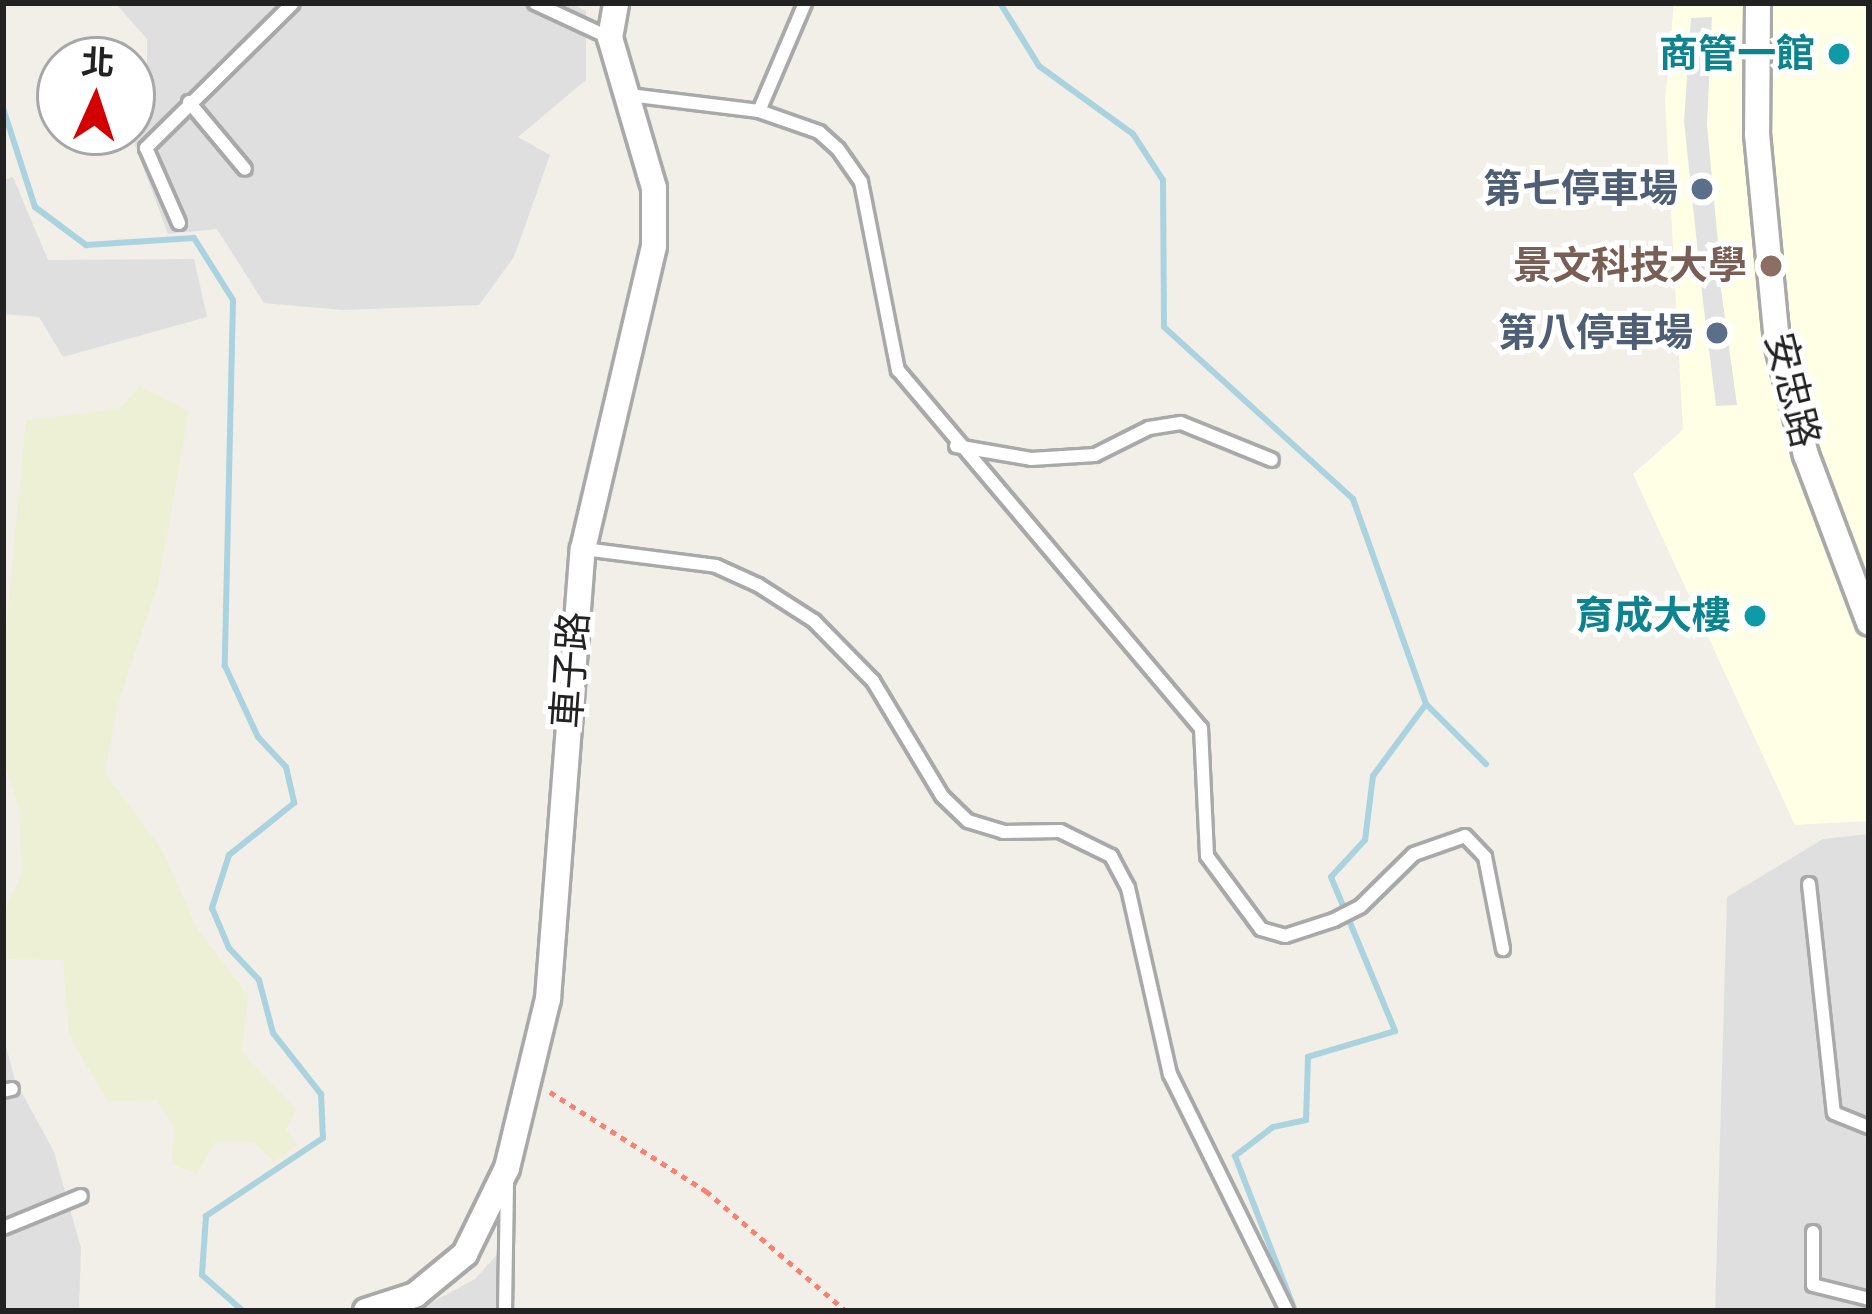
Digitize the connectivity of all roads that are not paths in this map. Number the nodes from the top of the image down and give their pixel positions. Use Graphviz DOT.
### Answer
graph roads {
  1 [pos="293,3"];
  2 [pos="536,3"];
  3 [pos="616,3"];
  4 [pos="805,3"];
  5 [pos="1758,3"];
  6 [pos="610,38"];
  7 [pos="628,95"];
  8 [pos="189,102"];
  9 [pos="759,111"];
  10 [pos="245,169"];
  11 [pos="179,223"];
  12 [pos="956,446"];
  13 [pos="1272,460"];
  14 [pos="583,549"];
  15 [pos="1869,623"];
  16 [pos="1809,884"];
  17 [pos="1503,949"];
  18 [pos="1869,1127"];
  19 [pos="507,1168"];
  20 [pos="81,1196"];
  21 [pos="3,1228"];
  22 [pos="1813,1232"];
  23 [pos="1869,1298"];
  24 [pos="366,1311"];
  25 [pos="505,1311"];
  26 [pos="1287,1311"];
  1 -- 8 [label="lane"];
  2 -- 6 [label="lane"];
  3 -- 6 [label="street, 車子路"];
  4 -- 9 [label="lane"];
  5 -- 15 [label="street, 安忠路"];
  6 -- 7 [label="street, 車子路"];
  7 -- 9 [label="lane"];
  7 -- 14 [label="street, 車子路"];
  8 -- 10 [label="lane"];
  8 -- 11 [label="lane"];
  9 -- 12 [label="lane"];
  12 -- 13 [label="lane"];
  12 -- 17 [label="lane"];
  14 -- 19 [label="street, 車子路"];
  14 -- 26 [label="lane"];
  16 -- 18 [label="lane"];
  19 -- 24 [label="street"];
  19 -- 25 [label="lane, 車子路"];
  20 -- 21 [label="lane"];
  22 -- 23 [label="lane"];
}
